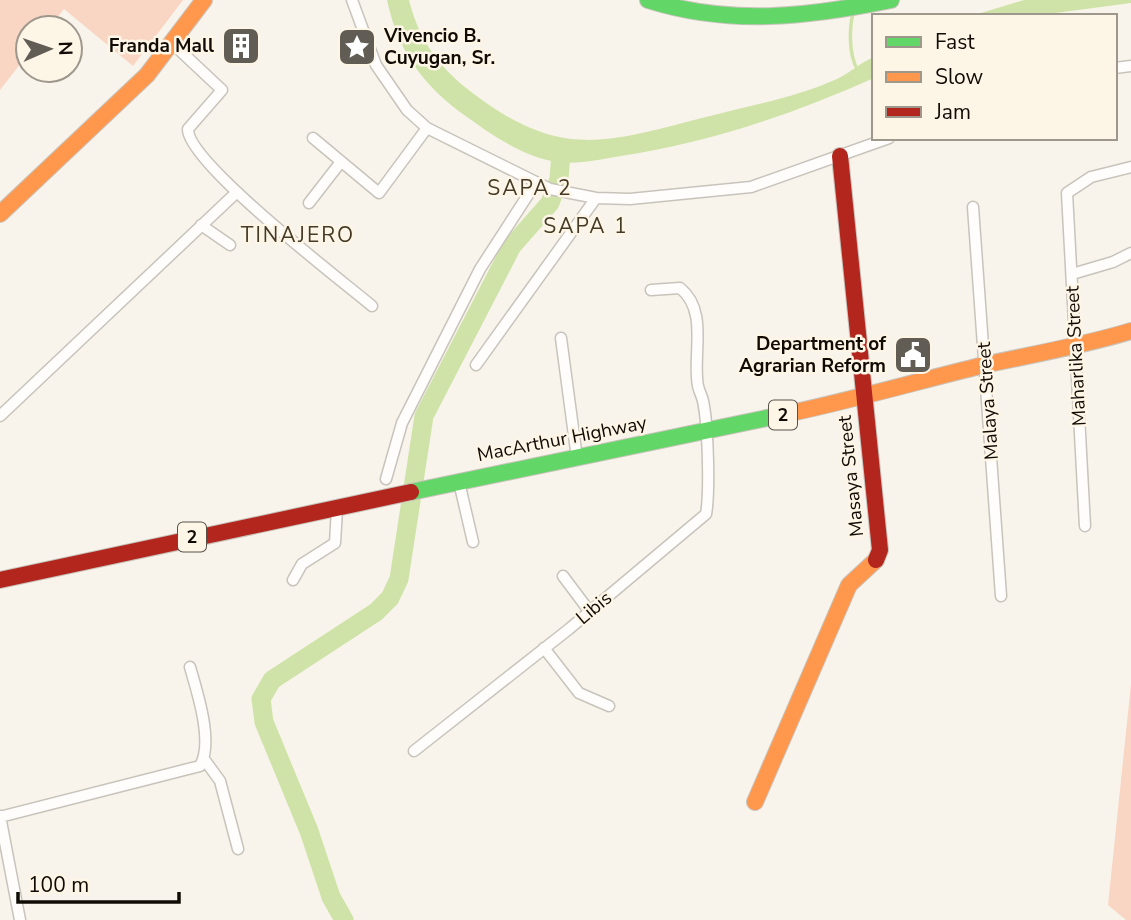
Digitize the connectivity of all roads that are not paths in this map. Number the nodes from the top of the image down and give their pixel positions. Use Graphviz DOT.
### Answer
graph roads {
  1 [pos="204,0"];
  2 [pos="352,0"];
  3 [pos="648,0"];
  4 [pos="891,0"];
  5 [pos="173,44"];
  6 [pos="427,128"];
  7 [pos="313,138"];
  8 [pos="884,140"];
  9 [pos="840,156"];
  10 [pos="341,163"];
  11 [pos="1131,167"];
  12 [pos="537,184"];
  13 [pos="237,192"];
  14 [pos="596,198"];
  15 [pos="309,203"];
  16 [pos="973,206"];
  17 [pos="0,214"];
  18 [pos="201,225"];
  19 [pos="230,245"];
  20 [pos="1131,253"];
  21 [pos="1072,274"];
  22 [pos="651,290"];
  23 [pos="372,306"];
  24 [pos="1131,331"];
  25 [pos="561,338"];
  26 [pos="1075,348"];
  27 [pos="476,365"];
  28 [pos="985,365"];
  29 [pos="865,398"];
  30 [pos="0,416"];
  31 [pos="706,431"];
  32 [pos="577,458"];
  33 [pos="386,479"];
  34 [pos="459,482"];
  35 [pos="337,509"];
  36 [pos="1085,526"];
  37 [pos="473,542"];
  38 [pos="563,576"];
  39 [pos="0,580"];
  40 [pos="293,580"];
  41 [pos="1001,596"];
  42 [pos="590,612"];
  43 [pos="544,648"];
  44 [pos="190,667"];
  45 [pos="608,706"];
  46 [pos="414,751"];
  47 [pos="204,759"];
  48 [pos="754,802"];
  49 [pos="0,816"];
  50 [pos="238,849"];
  51 [pos="20,920"];
  1 -- 5 [label="main road"];
  2 -- 6 [label="street"];
  3 -- 4 [label="main road"];
  5 -- 13 [label="street"];
  5 -- 17 [label="main road"];
  6 -- 10 [label="street"];
  6 -- 12 [label="street"];
  7 -- 10 [label="street"];
  8 -- 9 [label="street"];
  9 -- 14 [label="street"];
  9 -- 29 [label="main road, Masaya Street"];
  10 -- 15 [label="street"];
  11 -- 21 [label="street, Maharlika Street"];
  12 -- 14 [label="street"];
  12 -- 33 [label="street"];
  13 -- 18 [label="street"];
  13 -- 23 [label="street"];
  14 -- 27 [label="street"];
  16 -- 28 [label="street, Malaya Street"];
  18 -- 19 [label="street"];
  18 -- 30 [label="street"];
  20 -- 21 [label="street"];
  21 -- 26 [label="street, Maharlika Street"];
  22 -- 31 [label="street, Libis"];
  24 -- 26 [label="main road, MacArthur Highway / 2"];
  25 -- 32 [label="street"];
  26 -- 28 [label="main road, MacArthur Highway / 2"];
  26 -- 36 [label="street, Maharlika Street"];
  28 -- 29 [label="main road, MacArthur Highway / 2"];
  28 -- 41 [label="street, Malaya Street"];
  29 -- 31 [label="main road, MacArthur Highway / 2"];
  29 -- 48 [label="main road, Masaya Street"];
  31 -- 32 [label="main road, MacArthur Highway / 2"];
  31 -- 42 [label="street, Libis"];
  32 -- 34 [label="main road, MacArthur Highway / 2"];
  34 -- 35 [label="main road, MacArthur Highway / 2"];
  34 -- 37 [label="street"];
  35 -- 39 [label="main road, MacArthur Highway / 2"];
  35 -- 40 [label="street"];
  38 -- 42 [label="street"];
  42 -- 43 [label="street, Libis"];
  43 -- 45 [label="street"];
  43 -- 46 [label="street, Libis"];
  44 -- 47 [label="street"];
  47 -- 49 [label="street"];
  47 -- 50 [label="street"];
  49 -- 51 [label="street"];
}
